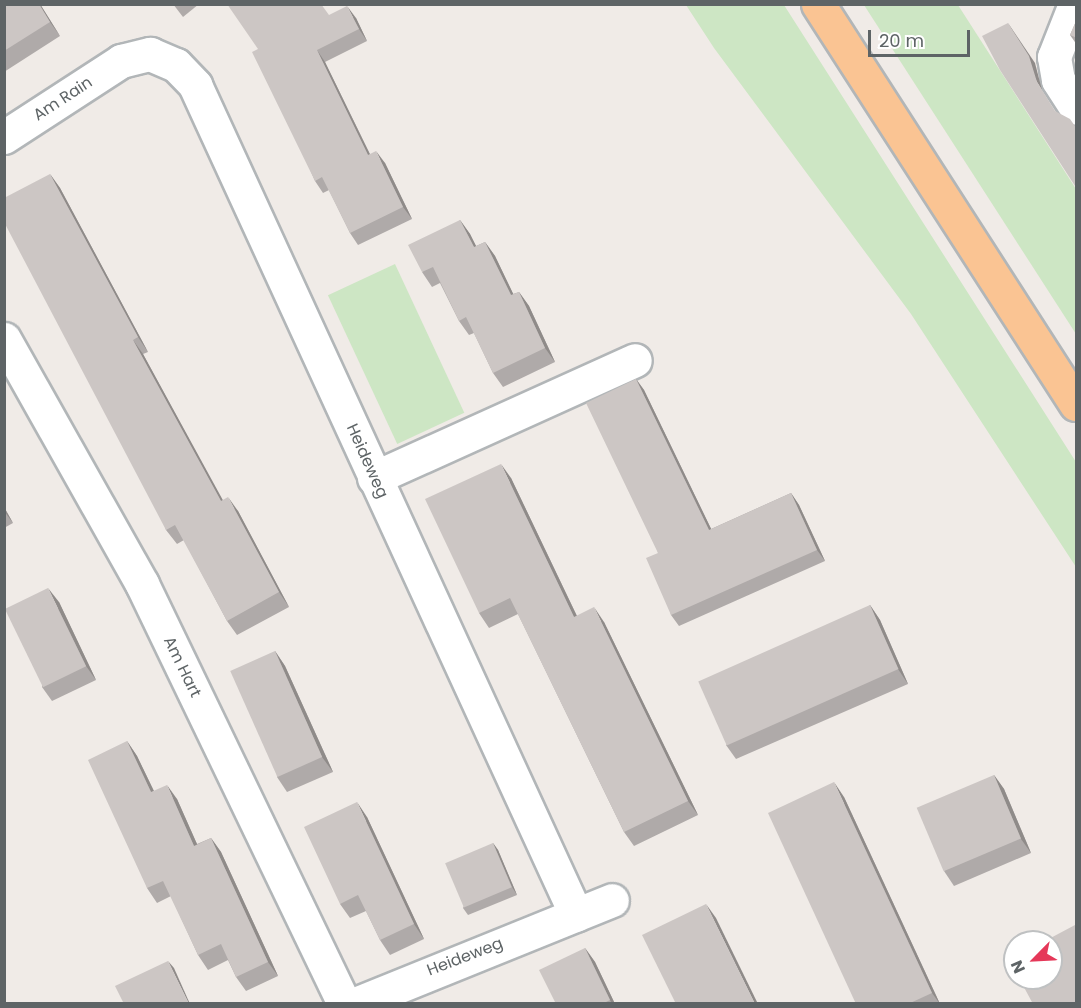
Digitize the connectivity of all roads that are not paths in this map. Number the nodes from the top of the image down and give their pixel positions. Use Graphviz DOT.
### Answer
graph roads {
  1 [pos="818,4"];
  2 [pos="1075,4"];
  3 [pos="121,61"];
  4 [pos="1077,108"];
  5 [pos="4,137"];
  6 [pos="4,339"];
  7 [pos="635,360"];
  8 [pos="1077,404"];
  9 [pos="374,478"];
  10 [pos="612,900"];
  11 [pos="576,915"];
  12 [pos="344,1004"];
  13 [pos="355,1004"];
  1 -- 8 [label="highway"];
  2 -- 4 [label="street"];
  3 -- 5 [label="street, Am Rain"];
  3 -- 9 [label="street, Heideweg"];
  6 -- 12 [label="street, Am Hart"];
  7 -- 9 [label="street"];
  9 -- 11 [label="street, Heideweg"];
  10 -- 11 [label="street, Heideweg"];
  11 -- 13 [label="street, Heideweg"];
}
